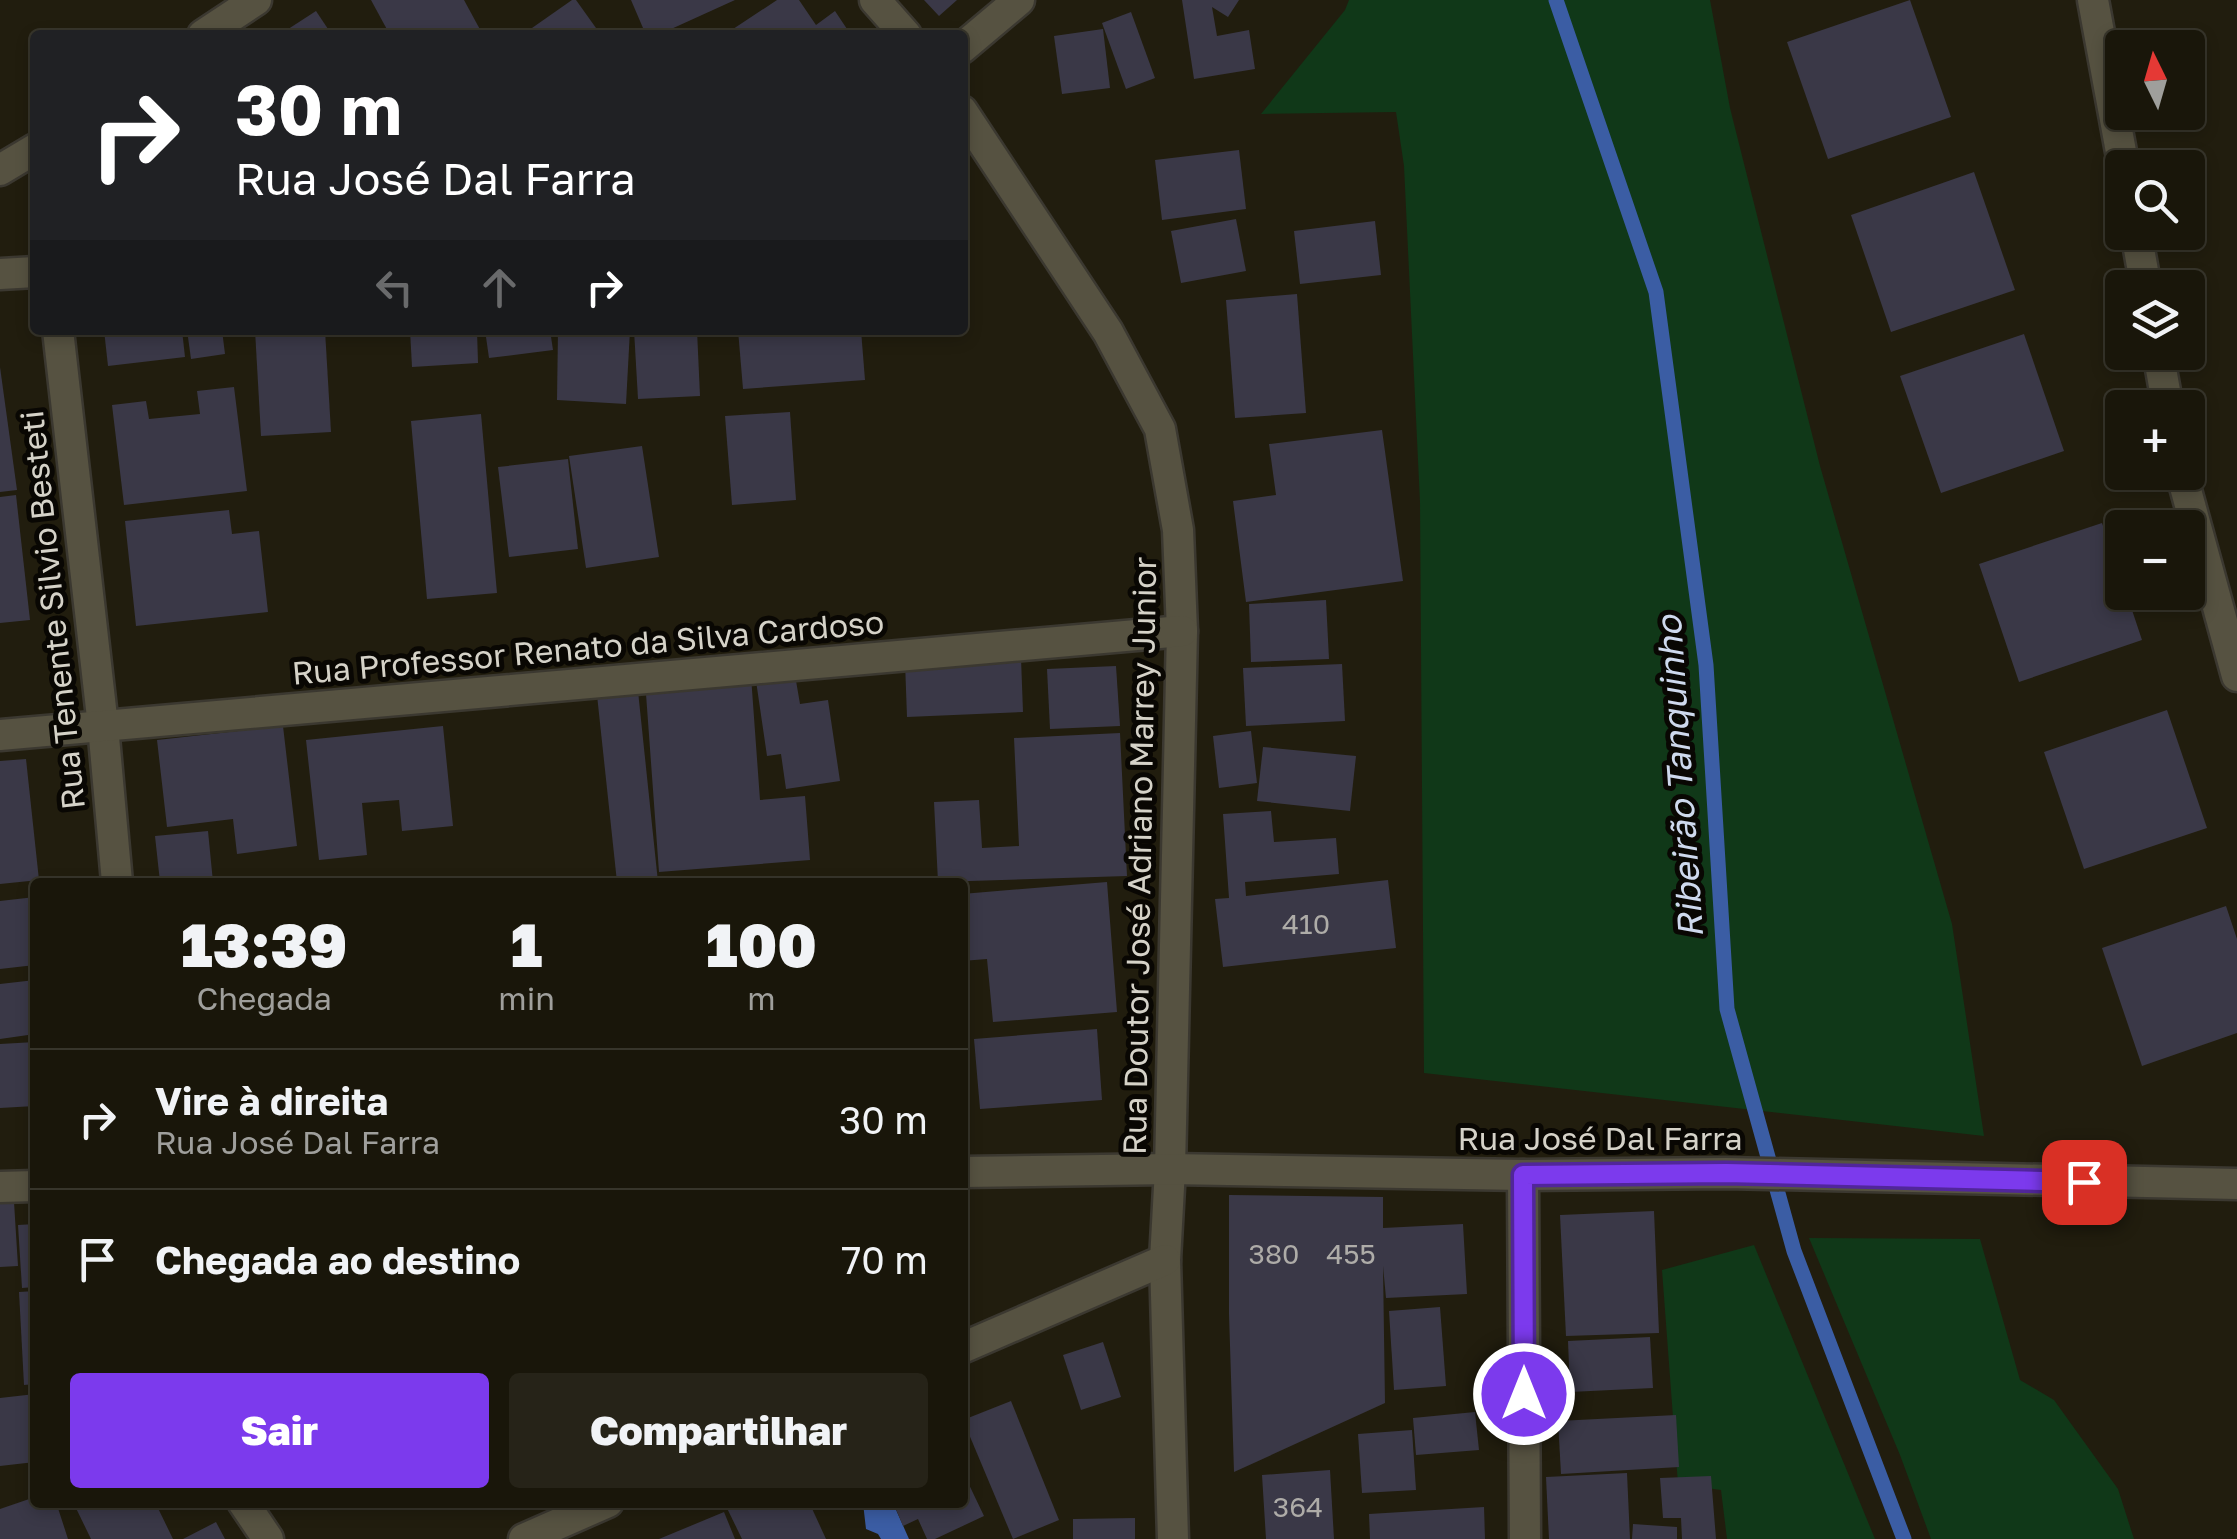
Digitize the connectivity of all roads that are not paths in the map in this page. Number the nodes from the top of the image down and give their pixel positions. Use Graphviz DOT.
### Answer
graph roads {
  1 [pos="256,0"];
  2 [pos="876,0"];
  3 [pos="1019,0"];
  4 [pos="2093,0"];
  5 [pos="211,30"];
  6 [pos="902,30"];
  7 [pos="968,43"];
  8 [pos="968,120"];
  9 [pos="2121,150"];
  10 [pos="30,162"];
  11 [pos="995,163"];
  12 [pos="968,166"];
  13 [pos="0,170"];
  14 [pos="30,272"];
  15 [pos="0,274"];
  16 [pos="59,335"];
  17 [pos="2186,490"];
  18 [pos="1182,632"];
  19 [pos="2237,676"];
  20 [pos="103,726"];
  21 [pos="0,735"];
  22 [pos="117,878"];
  23 [pos="1170,1169"];
  24 [pos="968,1172"];
  25 [pos="1523,1175"];
  26 [pos="2237,1184"];
  27 [pos="30,1186"];
  28 [pos="0,1187"];
  29 [pos="1165,1260"];
  30 [pos="968,1345"];
  31 [pos="247,1508"];
  32 [pos="594,1508"];
  33 [pos="268,1539"];
  34 [pos="524,1539"];
  35 [pos="1173,1539"];
  36 [pos="1525,1539"];
  1 -- 5 [label="street"];
  2 -- 6 [label="street"];
  3 -- 7 [label="street"];
  4 -- 9 [label="street"];
  8 -- 11 [label="street, Rua Doutor José Adriano Marrey Junior"];
  10 -- 13 [label="street"];
  11 -- 12 [label="street"];
  11 -- 18 [label="street, Rua Doutor José Adriano Marrey Junior"];
  14 -- 15 [label="street"];
  16 -- 20 [label="street, Rua Tenente Silvio Besteti"];
  17 -- 19 [label="street"];
  18 -- 20 [label="street, Rua Professor Renato da Silva Cardoso"];
  18 -- 23 [label="street, Rua Doutor José Adriano Marrey Junior"];
  20 -- 21 [label="street, Rua Professor Renato da Silva Cardoso"];
  20 -- 22 [label="street, Rua Tenente Silvio Besteti"];
  23 -- 24 [label="street, Rua José Dal Farra"];
  23 -- 25 [label="street, Rua José Dal Farra"];
  23 -- 29 [label="street, Rua Doutor José Adriano Marrey Junior"];
  25 -- 26 [label="street, Rua José Dal Farra"];
  25 -- 36 [label="street"];
  27 -- 28 [label="street"];
  29 -- 30 [label="street"];
  29 -- 35 [label="street, Rua Doutor José Adriano Marrey Junior"];
  31 -- 33 [label="street"];
  32 -- 34 [label="street"];
}
